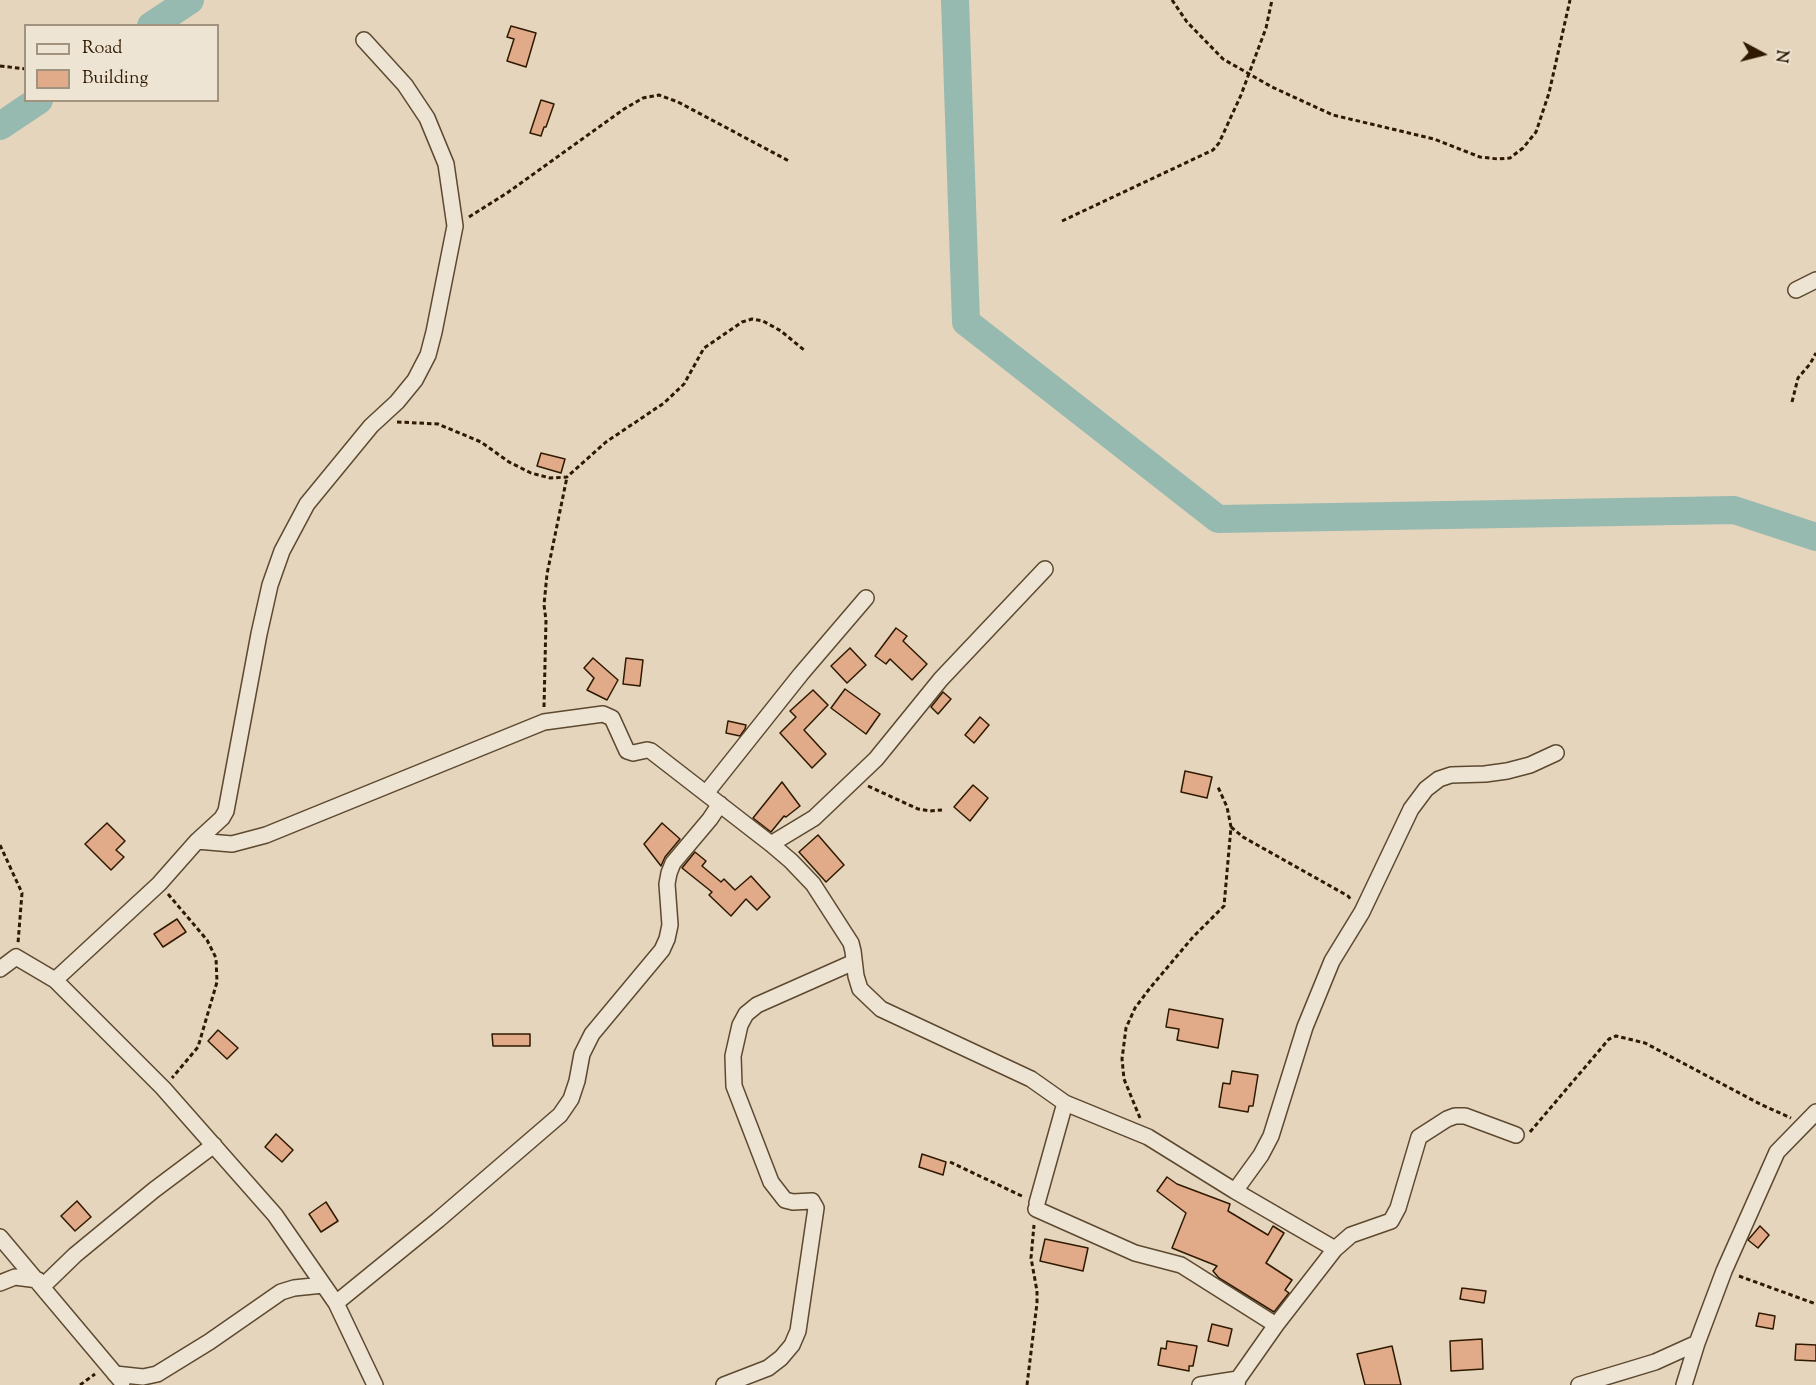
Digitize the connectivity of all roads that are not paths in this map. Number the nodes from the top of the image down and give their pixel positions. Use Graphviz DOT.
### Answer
graph roads {
  1 [pos="364,40"];
  2 [pos="1816,280"];
  3 [pos="1796,290"];
  4 [pos="1045,568"];
  5 [pos="866,598"];
  6 [pos="1556,753"];
  7 [pos="707,792"];
  8 [pos="720,804"];
  9 [pos="197,841"];
  10 [pos="771,844"];
  11 [pos="854,962"];
  12 [pos="0,969"];
  13 [pos="55,980"];
  14 [pos="1065,1103"];
  15 [pos="1816,1112"];
  16 [pos="1516,1135"];
  17 [pos="214,1145"];
  18 [pos="1235,1191"];
  19 [pos="0,1237"];
  20 [pos="1335,1249"];
  21 [pos="0,1283"];
  22 [pos="40,1283"];
  23 [pos="323,1285"];
  24 [pos="336,1303"];
  25 [pos="1276,1325"];
  26 [pos="1697,1343"];
  27 [pos="116,1375"];
  28 [pos="1237,1382"];
  29 [pos="375,1385"];
  30 [pos="724,1385"];
  31 [pos="1200,1385"];
  32 [pos="1579,1385"];
  33 [pos="1684,1385"];
  1 -- 9 [label="street"];
  2 -- 3 [label="street"];
  4 -- 10 [label="street"];
  5 -- 7 [label="street"];
  6 -- 18 [label="street"];
  7 -- 8 [label="street"];
  7 -- 9 [label="street"];
  8 -- 10 [label="street"];
  8 -- 24 [label="street"];
  9 -- 13 [label="street"];
  10 -- 11 [label="street"];
  11 -- 14 [label="street"];
  11 -- 30 [label="street"];
  12 -- 13 [label="street"];
  13 -- 17 [label="street"];
  14 -- 18 [label="street"];
  14 -- 25 [label="street"];
  15 -- 26 [label="street"];
  16 -- 20 [label="street"];
  17 -- 22 [label="street"];
  17 -- 23 [label="street"];
  18 -- 20 [label="street"];
  19 -- 22 [label="street"];
  20 -- 25 [label="street"];
  21 -- 22 [label="street"];
  22 -- 27 [label="street"];
  23 -- 24 [label="street"];
  23 -- 27 [label="street"];
  24 -- 29 [label="street"];
  25 -- 28 [label="street"];
  26 -- 32 [label="street"];
  26 -- 33 [label="street"];
  28 -- 31 [label="street"];
}
